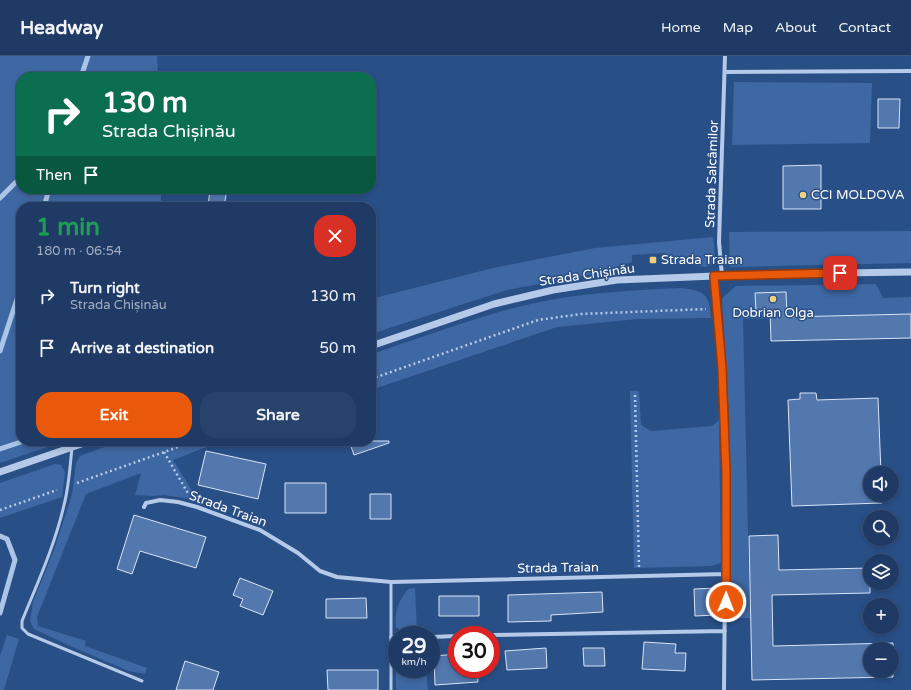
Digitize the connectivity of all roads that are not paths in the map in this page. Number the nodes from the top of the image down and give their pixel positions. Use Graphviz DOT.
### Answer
graph roads {
  1 [pos="725,56"];
  2 [pos="911,71"];
  3 [pos="725,72"];
  4 [pos="911,272"];
  5 [pos="718,276"];
  6 [pos="376,344"];
  7 [pos="75,446"];
  8 [pos="72,447"];
  9 [pos="0,472"];
  10 [pos="144,507"];
  11 [pos="726,574"];
  12 [pos="391,582"];
  13 [pos="391,626"];
  14 [pos="725,631"];
  15 [pos="500,635"];
  16 [pos="391,678"];
  17 [pos="142,681"];
  18 [pos="391,690"];
  19 [pos="724,690"];
  1 -- 3 [label="street, Strada Salcâmilor"];
  2 -- 3 [label="street"];
  3 -- 5 [label="street, Strada Salcâmilor"];
  4 -- 5 [label="street, Strada Chișinău"];
  5 -- 6 [label="street, Strada Chișinău"];
  5 -- 11 [label="street"];
  7 -- 8 [label="street"];
  8 -- 9 [label="street"];
  8 -- 17 [label="lane"];
  10 -- 12 [label="street, Strada Traian"];
  11 -- 12 [label="street, Strada Traian"];
  11 -- 14 [label="street"];
  12 -- 13 [label="lane"];
  14 -- 15 [label="street"];
  14 -- 19 [label="street"];
  16 -- 18 [label="lane"];
}
